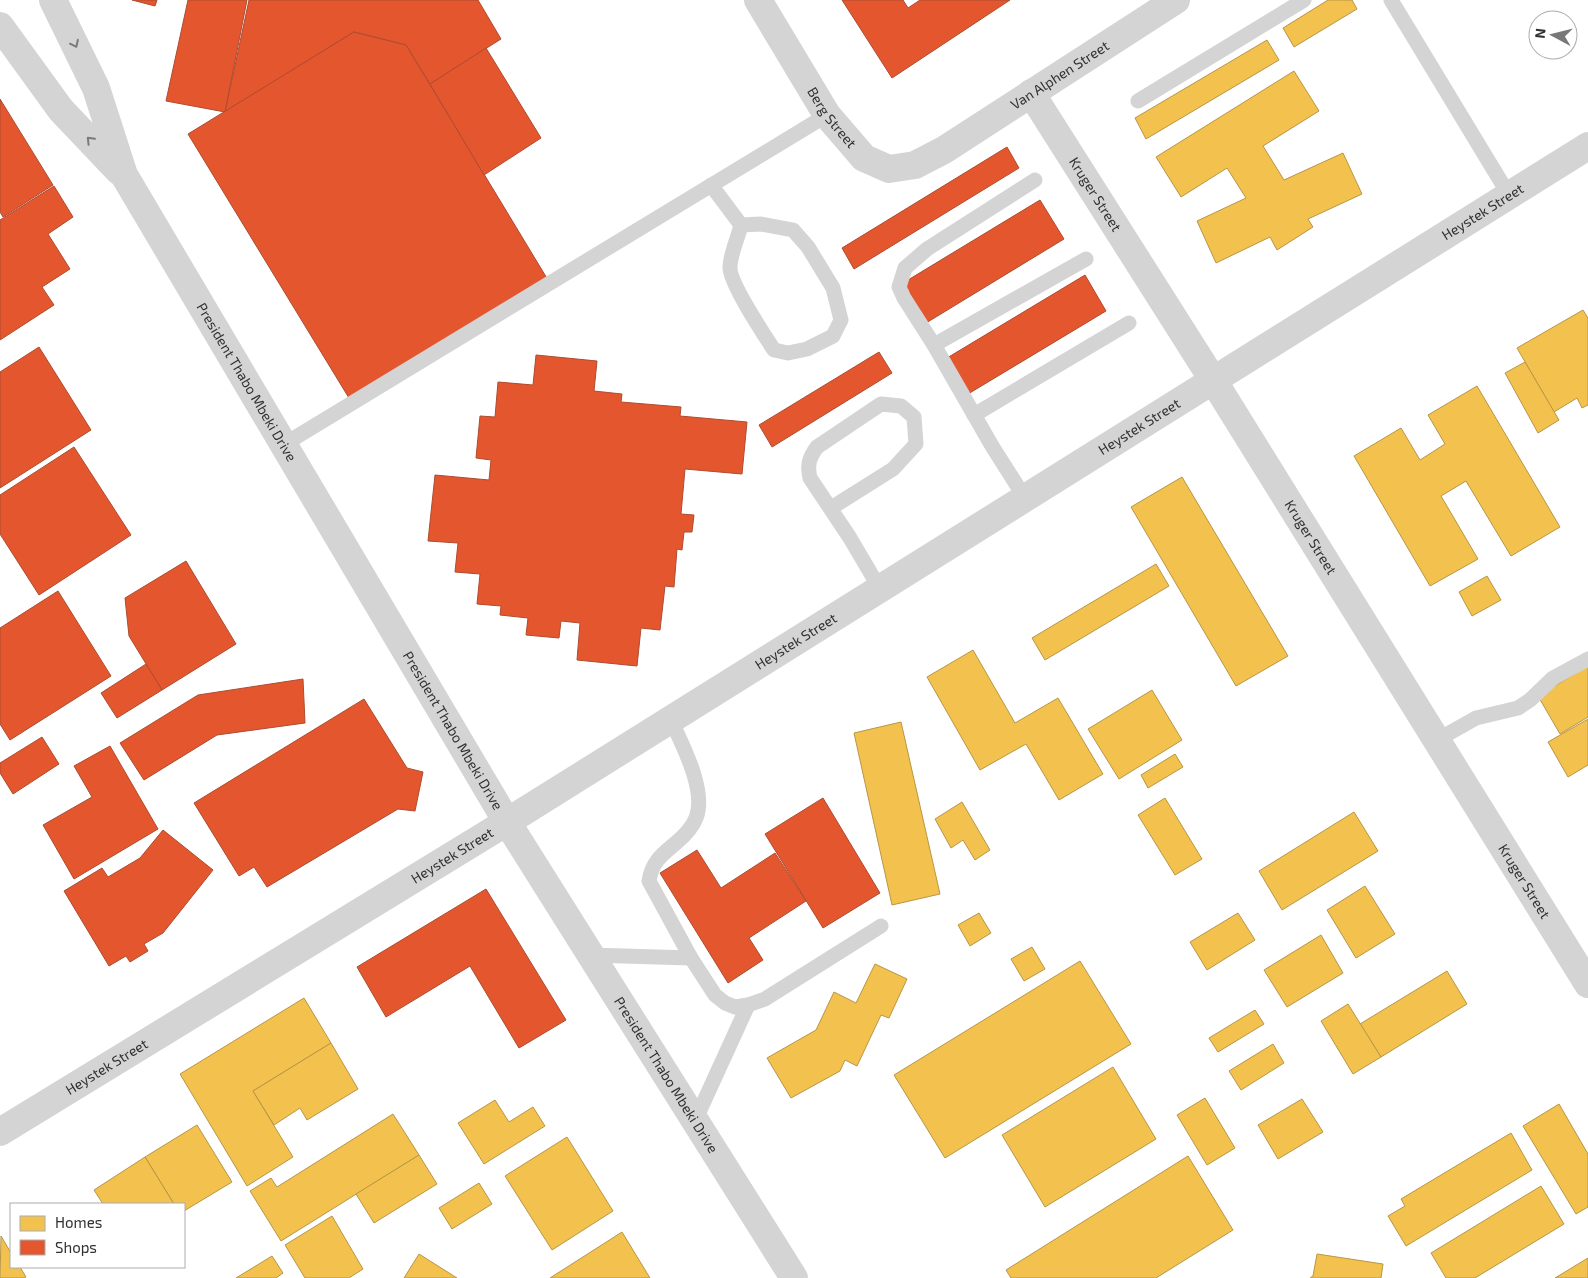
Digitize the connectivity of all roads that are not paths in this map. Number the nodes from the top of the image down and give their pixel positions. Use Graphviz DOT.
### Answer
graph roads {
  1 [pos="53,0"];
  2 [pos="758,0"];
  3 [pos="1176,0"];
  4 [pos="1304,0"];
  5 [pos="1391,0"];
  6 [pos="0,26"];
  7 [pos="1031,92"];
  8 [pos="1138,102"];
  9 [pos="827,114"];
  10 [pos="1588,146"];
  11 [pos="944,150"];
  12 [pos="124,175"];
  13 [pos="1035,180"];
  14 [pos="711,185"];
  15 [pos="1509,195"];
  16 [pos="741,225"];
  17 [pos="1086,259"];
  18 [pos="1128,323"];
  19 [pos="934,345"];
  20 [pos="1213,380"];
  21 [pos="974,416"];
  22 [pos="283,446"];
  23 [pos="1025,498"];
  24 [pos="831,508"];
  25 [pos="880,589"];
  26 [pos="1588,659"];
  27 [pos="671,720"];
  28 [pos="1437,740"];
  29 [pos="507,822"];
  30 [pos="880,926"];
  31 [pos="590,955"];
  32 [pos="691,958"];
  33 [pos="1588,984"];
  34 [pos="748,1005"];
  35 [pos="695,1121"];
  36 [pos="0,1132"];
  37 [pos="794,1278"];
  1 -- 12 [label="street, President Thabo Mbeki Drive, one-way"];
  2 -- 9 [label="street, Berg Street"];
  3 -- 7 [label="street, Van Alphen Street"];
  4 -- 8 [label="lane"];
  5 -- 15 [label="lane"];
  12 -- 6 [label="street, President Thabo Mbeki Drive, one-way"];
  7 -- 11 [label="street, Van Alphen Street"];
  7 -- 20 [label="street, Kruger Street"];
  9 -- 11 [label="street, Berg Street"];
  9 -- 14 [label="lane"];
  10 -- 15 [label="street, Heystek Street"];
  12 -- 22 [label="street, President Thabo Mbeki Drive"];
  13 -- 19 [label="lane"];
  14 -- 16 [label="lane"];
  14 -- 22 [label="lane"];
  15 -- 20 [label="street, Heystek Street"];
  16 -- 16 [label="lane"];
  17 -- 19 [label="lane"];
  18 -- 21 [label="lane"];
  19 -- 21 [label="lane"];
  20 -- 23 [label="street, Heystek Street"];
  20 -- 28 [label="street, Kruger Street"];
  21 -- 23 [label="lane"];
  22 -- 29 [label="street, President Thabo Mbeki Drive"];
  23 -- 25 [label="street, Heystek Street"];
  24 -- 24 [label="lane"];
  24 -- 25 [label="lane"];
  25 -- 27 [label="street, Heystek Street"];
  26 -- 28 [label="lane"];
  27 -- 29 [label="street, Heystek Street"];
  27 -- 32 [label="lane"];
  28 -- 33 [label="street, Kruger Street"];
  29 -- 31 [label="street, President Thabo Mbeki Drive"];
  29 -- 36 [label="street, Heystek Street"];
  30 -- 34 [label="lane"];
  31 -- 32 [label="lane"];
  31 -- 35 [label="street, President Thabo Mbeki Drive"];
  32 -- 34 [label="lane"];
  34 -- 35 [label="lane"];
  35 -- 37 [label="street, President Thabo Mbeki Drive"];
}
